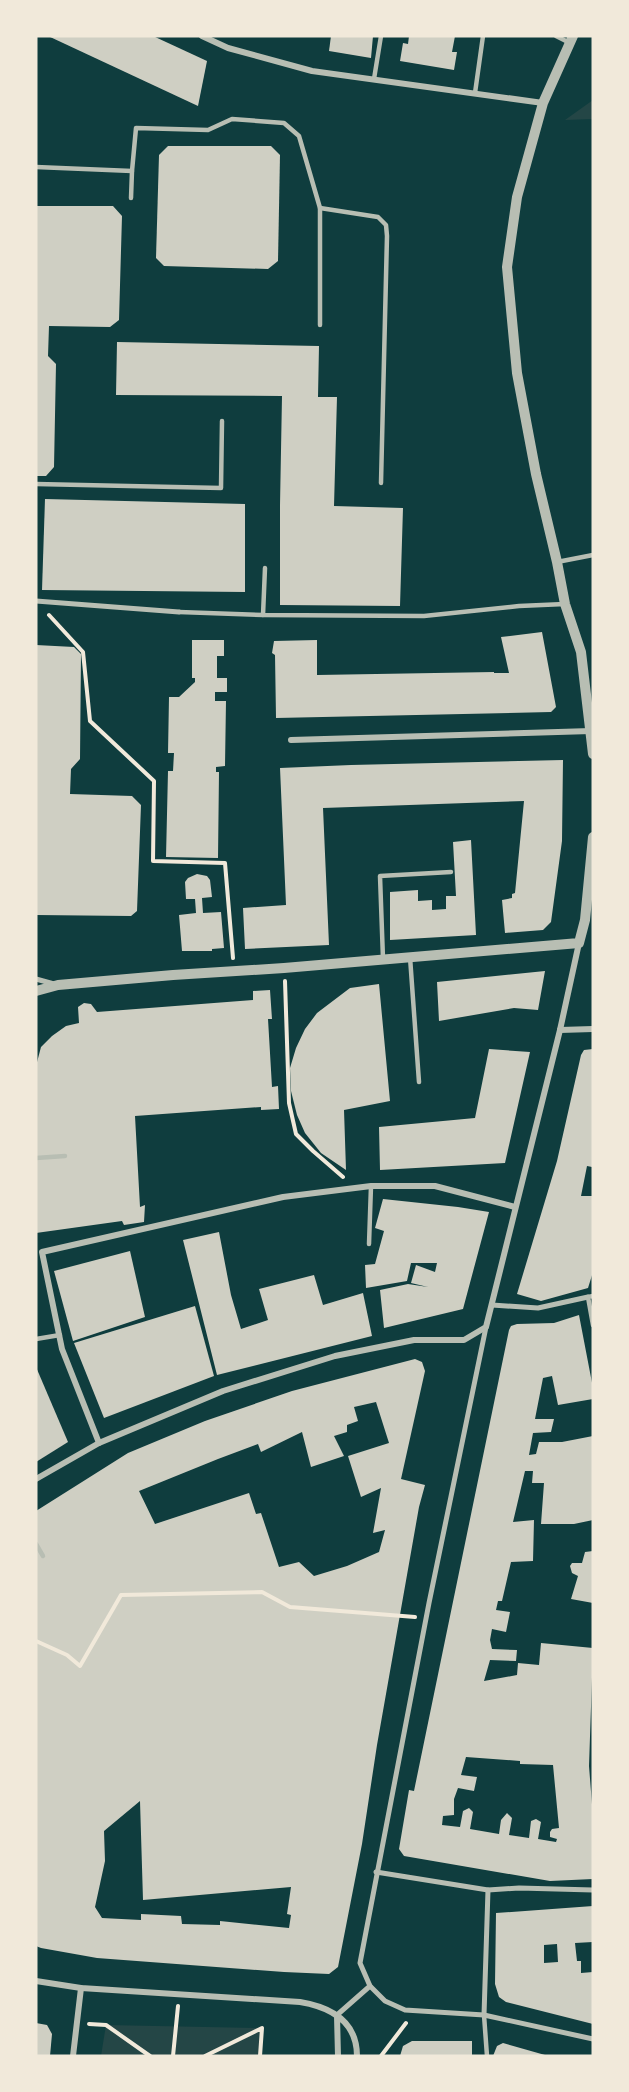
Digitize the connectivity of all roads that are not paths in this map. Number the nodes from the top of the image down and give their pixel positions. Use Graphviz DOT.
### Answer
graph roads {
  1 [pos="203,36"];
  2 [pos="381,36"];
  3 [pos="483,36"];
  4 [pos="556,36"];
  5 [pos="572,40"];
  6 [pos="374,79"];
  7 [pos="475,93"];
  8 [pos="543,103"];
  9 [pos="36,167"];
  10 [pos="132,171"];
  11 [pos="131,198"];
  12 [pos="320,208"];
  13 [pos="320,325"];
  14 [pos="222,421"];
  15 [pos="36,483"];
  16 [pos="381,483"];
  17 [pos="593,555"];
  18 [pos="557,562"];
  19 [pos="265,568"];
  20 [pos="36,601"];
  21 [pos="565,604"];
  22 [pos="179,612"];
  23 [pos="263,615"];
  24 [pos="592,731"];
  25 [pos="291,740"];
  26 [pos="593,754"];
  27 [pos="593,837"];
  28 [pos="451,873"];
  29 [pos="579,943"];
  30 [pos="410,957"];
  31 [pos="383,959"];
  32 [pos="36,979"];
  33 [pos="58,985"];
  34 [pos="36,991"];
  35 [pos="593,1029"];
  36 [pos="560,1030"];
  37 [pos="419,1082"];
  38 [pos="65,1156"];
  39 [pos="36,1158"];
  40 [pos="371,1186"];
  41 [pos="514,1207"];
  42 [pos="369,1244"];
  43 [pos="591,1297"];
  44 [pos="492,1305"];
  45 [pos="593,1326"];
  46 [pos="486,1327"];
  47 [pos="60,1335"];
  48 [pos="36,1340"];
  49 [pos="99,1443"];
  50 [pos="36,1479"];
  51 [pos="36,1544"];
  52 [pos="43,1556"];
  53 [pos="376,1872"];
  54 [pos="488,1890"];
  55 [pos="593,1890"];
  56 [pos="36,1981"];
  57 [pos="370,1986"];
  58 [pos="81,1988"];
  59 [pos="484,2014"];
  60 [pos="337,2015"];
  61 [pos="593,2039"];
  62 [pos="73,2056"];
  63 [pos="338,2056"];
  64 [pos="357,2056"];
  65 [pos="487,2056"];
  1 -- 6 [label="street"];
  2 -- 6 [label="lane"];
  3 -- 7 [label="lane"];
  4 -- 5 [label="lane"];
  5 -- 8 [label="street"];
  6 -- 7 [label="street"];
  7 -- 8 [label="street"];
  8 -- 18 [label="street"];
  9 -- 10 [label="lane"];
  10 -- 11 [label="lane"];
  10 -- 12 [label="lane"];
  12 -- 13 [label="lane"];
  12 -- 16 [label="lane"];
  14 -- 15 [label="lane"];
  17 -- 18 [label="lane"];
  18 -- 21 [label="street"];
  19 -- 23 [label="lane"];
  20 -- 22 [label="street"];
  21 -- 23 [label="lane"];
  21 -- 24 [label="street"];
  22 -- 23 [label="lane"];
  24 -- 25 [label="street"];
  24 -- 26 [label="street"];
  27 -- 29 [label="street"];
  28 -- 31 [label="lane"];
  29 -- 30 [label="street"];
  29 -- 36 [label="street"];
  30 -- 31 [label="street"];
  30 -- 37 [label="lane"];
  31 -- 33 [label="street"];
  32 -- 33 [label="street"];
  33 -- 34 [label="street"];
  35 -- 36 [label="street"];
  36 -- 41 [label="street"];
  38 -- 39 [label="lane"];
  40 -- 41 [label="street"];
  40 -- 42 [label="lane"];
  40 -- 47 [label="street"];
  41 -- 44 [label="street"];
  43 -- 44 [label="street"];
  43 -- 45 [label="lane"];
  44 -- 46 [label="street"];
  46 -- 49 [label="street"];
  46 -- 53 [label="street"];
  47 -- 48 [label="lane"];
  47 -- 49 [label="street"];
  49 -- 50 [label="street"];
  51 -- 52 [label="lane"];
  53 -- 54 [label="street"];
  53 -- 57 [label="street"];
  54 -- 55 [label="street"];
  54 -- 59 [label="street"];
  56 -- 58 [label="street"];
  57 -- 59 [label="street"];
  57 -- 60 [label="street"];
  58 -- 60 [label="street"];
  58 -- 62 [label="street"];
  59 -- 61 [label="street"];
  59 -- 65 [label="lane"];
  60 -- 63 [label="street"];
  60 -- 64 [label="street"];
}
